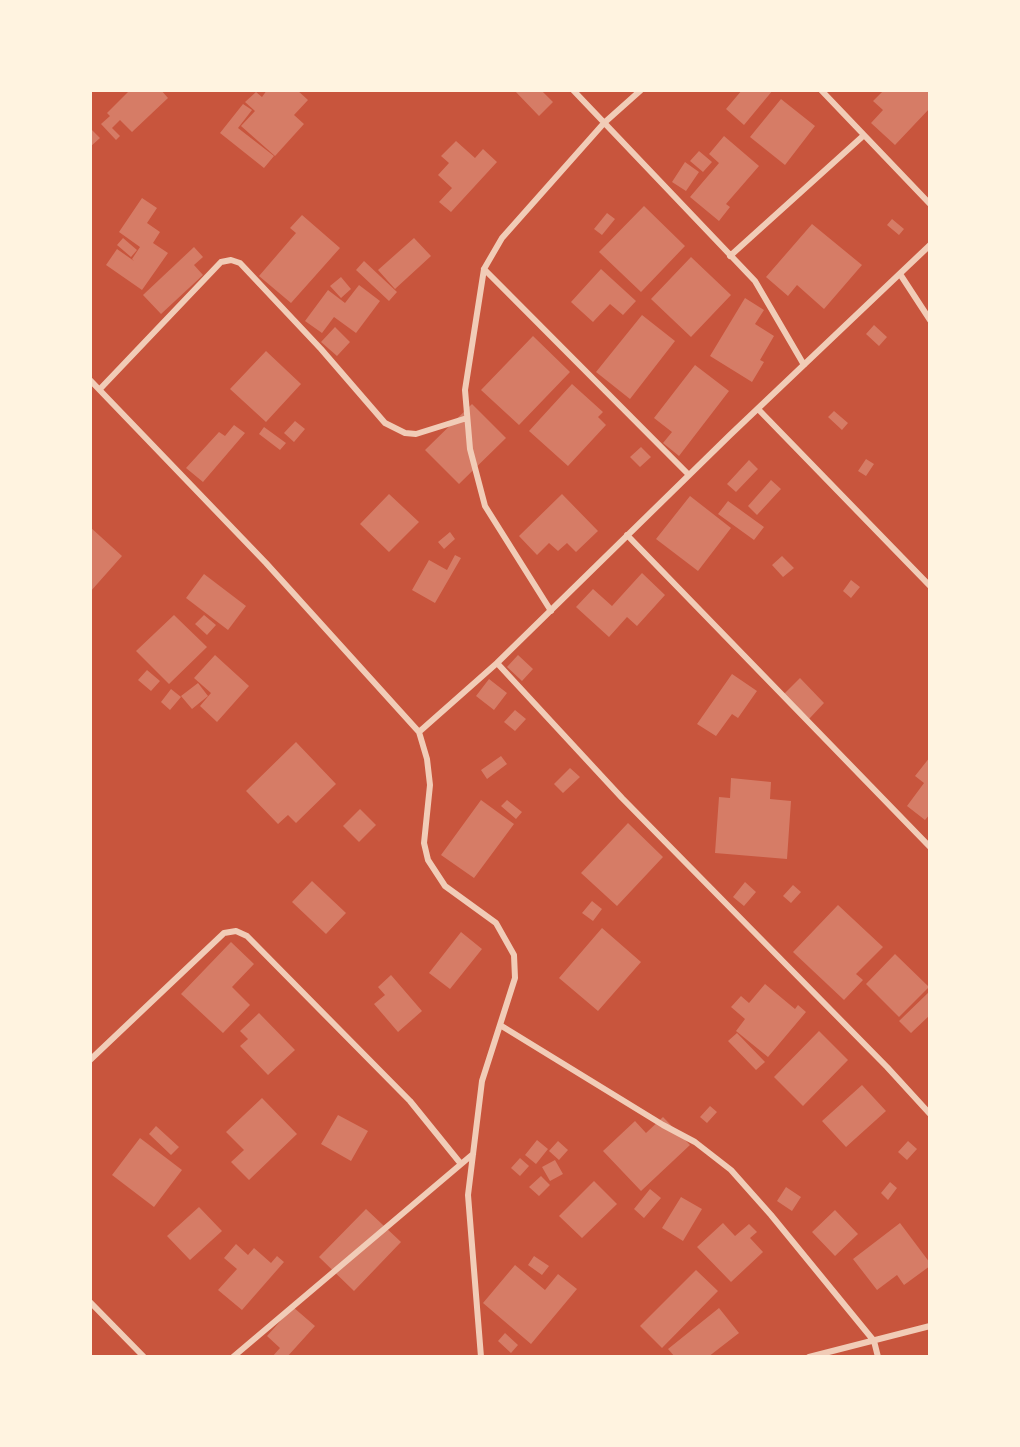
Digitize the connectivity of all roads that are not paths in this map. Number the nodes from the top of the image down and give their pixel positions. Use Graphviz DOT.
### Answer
graph roads {
  1 [pos="573,90"];
  2 [pos="641,90"];
  3 [pos="821,90"];
  4 [pos="604,123"];
  5 [pos="863,136"];
  6 [pos="930,204"];
  7 [pos="930,245"];
  8 [pos="730,256"];
  9 [pos="484,269"];
  10 [pos="900,274"];
  11 [pos="930,320"];
  12 [pos="804,365"];
  13 [pos="90,380"];
  14 [pos="100,389"];
  15 [pos="758,409"];
  16 [pos="467,418"];
  17 [pos="689,475"];
  18 [pos="627,535"];
  19 [pos="930,586"];
  20 [pos="551,611"];
  21 [pos="497,663"];
  22 [pos="418,732"];
  23 [pos="930,847"];
  24 [pos="500,1025"];
  25 [pos="90,1060"];
  26 [pos="930,1114"];
  27 [pos="473,1154"];
  28 [pos="461,1164"];
  29 [pos="90,1302"];
  30 [pos="930,1326"];
  31 [pos="874,1341"];
  32 [pos="144,1357"];
  33 [pos="233,1357"];
  34 [pos="481,1357"];
  35 [pos="809,1357"];
  36 [pos="878,1357"];
  1 -- 4 [label="street"];
  2 -- 4 [label="street"];
  3 -- 5 [label="street"];
  4 -- 8 [label="street"];
  4 -- 9 [label="street"];
  5 -- 6 [label="street"];
  5 -- 8 [label="street"];
  7 -- 10 [label="street"];
  8 -- 12 [label="street"];
  9 -- 16 [label="street"];
  9 -- 17 [label="street"];
  10 -- 11 [label="street"];
  10 -- 12 [label="street"];
  12 -- 15 [label="street"];
  13 -- 14 [label="street"];
  14 -- 16 [label="street"];
  14 -- 22 [label="street"];
  15 -- 17 [label="street"];
  15 -- 19 [label="street"];
  16 -- 20 [label="street"];
  17 -- 18 [label="street"];
  18 -- 20 [label="street"];
  18 -- 23 [label="street"];
  20 -- 21 [label="street"];
  21 -- 22 [label="street"];
  21 -- 26 [label="street"];
  22 -- 24 [label="street"];
  24 -- 27 [label="street"];
  24 -- 31 [label="street"];
  25 -- 28 [label="street"];
  27 -- 28 [label="street"];
  27 -- 34 [label="street"];
  28 -- 33 [label="street"];
  29 -- 32 [label="street"];
  30 -- 31 [label="street"];
  31 -- 35 [label="street"];
  31 -- 36 [label="street"];
}
